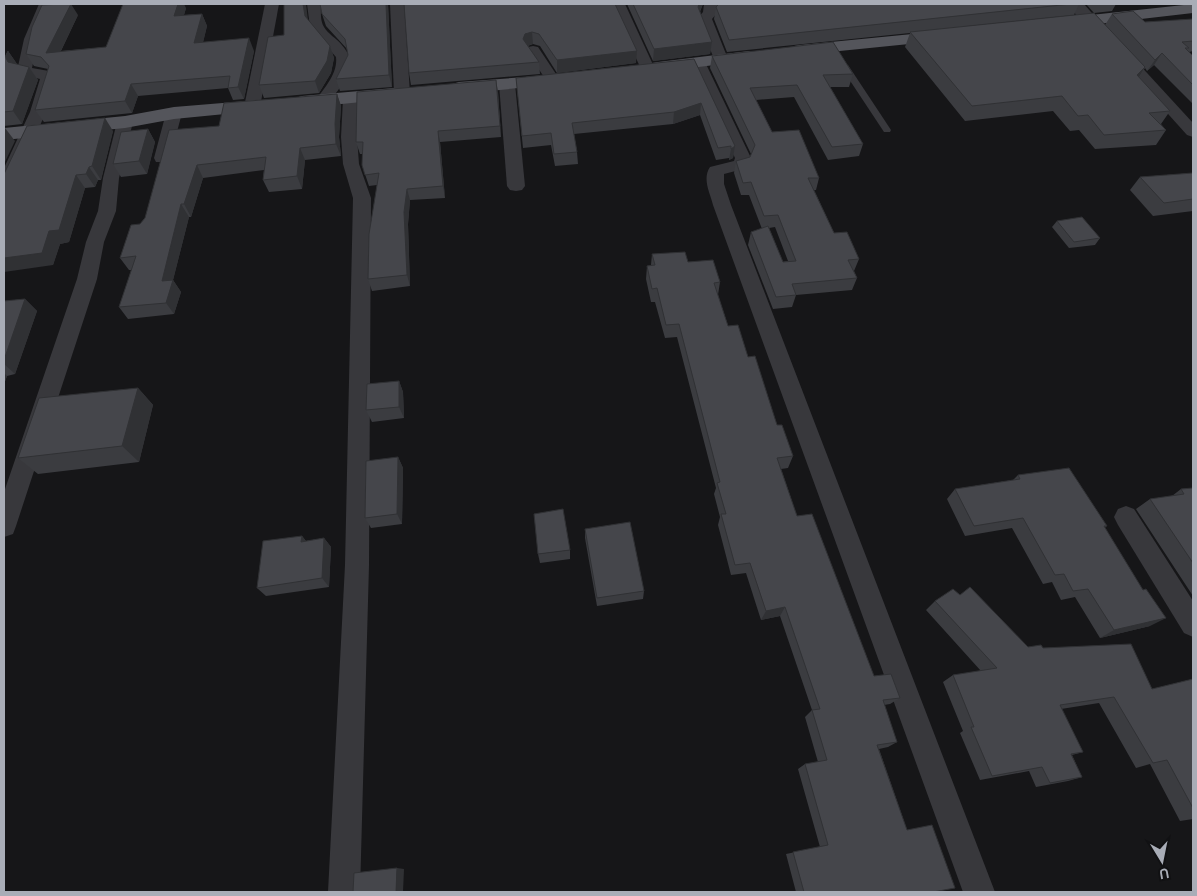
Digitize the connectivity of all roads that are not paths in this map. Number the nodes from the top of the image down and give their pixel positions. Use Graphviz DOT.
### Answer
graph roads {
  1 [pos="46,4"];
  2 [pos="272,4"];
  3 [pos="314,4"];
  4 [pos="397,4"];
  5 [pos="618,4"];
  6 [pos="711,4"];
  7 [pos="1075,4"];
  8 [pos="1193,8"];
  9 [pos="1090,20"];
  10 [pos="1042,26"];
  11 [pos="956,35"];
  12 [pos="533,50"];
  13 [pos="785,52"];
  14 [pos="767,54"];
  15 [pos="721,60"];
  16 [pos="698,62"];
  17 [pos="841,62"];
  18 [pos="648,69"];
  19 [pos="628,71"];
  20 [pos="572,78"];
  21 [pos="553,80"];
  22 [pos="507,84"];
  23 [pos="440,90"];
  24 [pos="421,92"];
  25 [pos="402,93"];
  26 [pos="351,99"];
  27 [pos="324,100"];
  28 [pos="252,107"];
  29 [pos="174,113"];
  30 [pos="125,122"];
  31 [pos="887,130"];
  32 [pos="28,131"];
  33 [pos="1193,132"];
  34 [pos="4,134"];
  35 [pos="158,174"];
  36 [pos="4,186"];
  37 [pos="516,186"];
  38 [pos="1126,517"];
  39 [pos="4,526"];
  40 [pos="1193,624"];
  41 [pos="344,892"];
  42 [pos="978,892"];
  1 -- 32 [label="street"];
  2 -- 28 [label="street"];
  3 -- 27 [label="street"];
  4 -- 25 [label="street"];
  5 -- 18 [label="street"];
  6 -- 15 [label="street"];
  7 -- 9 [label="street"];
  8 -- 9 [label="main road"];
  9 -- 10 [label="main road"];
  9 -- 33 [label="street"];
  11 -- 13 [label="main road"];
  12 -- 21 [label="street"];
  14 -- 15 [label="main road"];
  15 -- 16 [label="main road"];
  16 -- 18 [label="main road"];
  16 -- 42 [label="street"];
  17 -- 31 [label="lane"];
  18 -- 19 [label="main road"];
  20 -- 21 [label="main road"];
  21 -- 22 [label="main road"];
  22 -- 23 [label="main road"];
  22 -- 37 [label="street"];
  24 -- 25 [label="main road"];
  25 -- 26 [label="main road"];
  26 -- 27 [label="main road"];
  26 -- 41 [label="street"];
  27 -- 28 [label="main road"];
  28 -- 29 [label="main road"];
  29 -- 30 [label="main road"];
  29 -- 35 [label="street"];
  30 -- 32 [label="main road"];
  30 -- 39 [label="street"];
  32 -- 34 [label="main road"];
  32 -- 36 [label="street"];
  38 -- 40 [label="street"];
}
